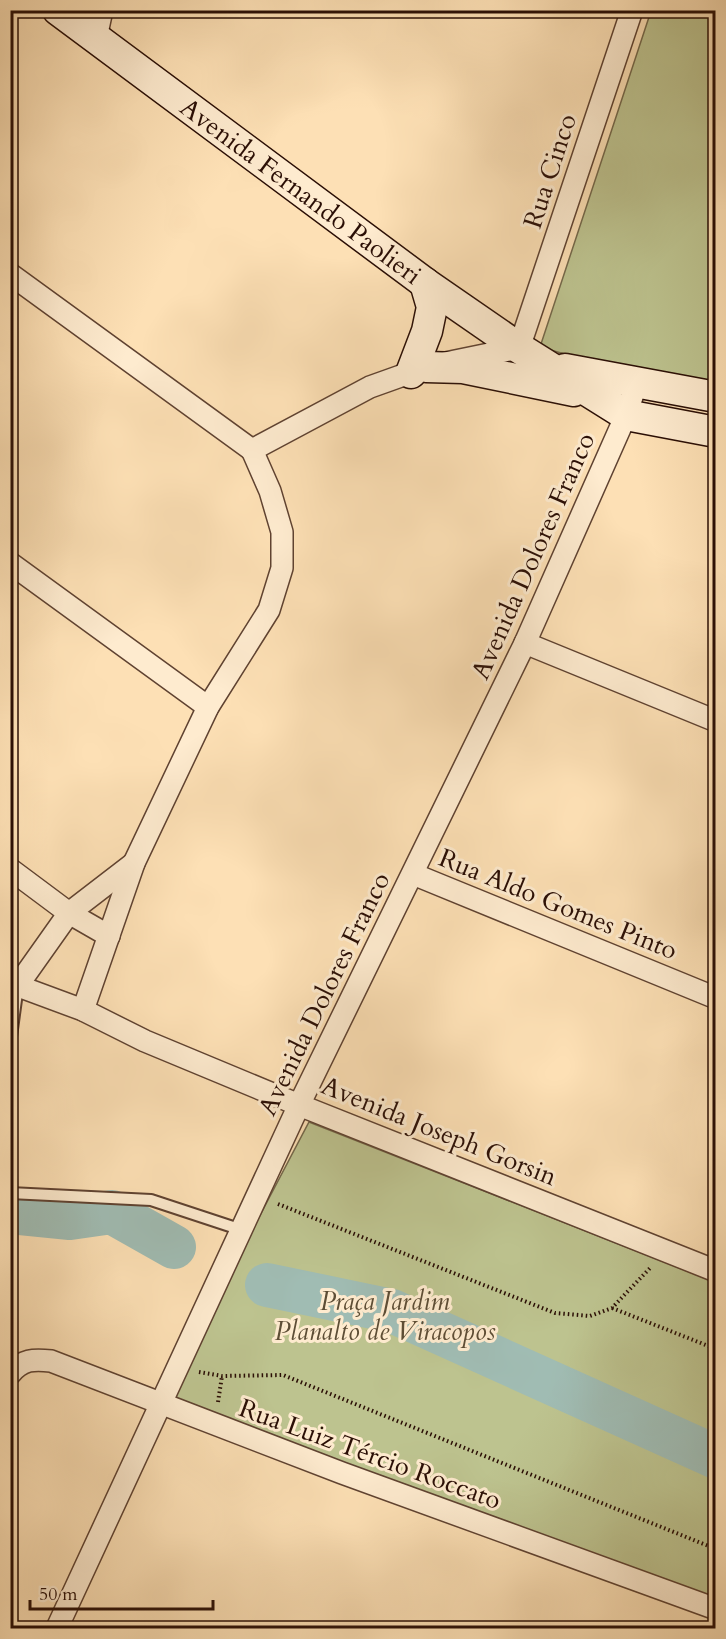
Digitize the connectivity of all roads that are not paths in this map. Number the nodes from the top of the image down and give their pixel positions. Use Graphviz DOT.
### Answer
graph roads {
  1 [pos="58,10"];
  2 [pos="632,10"];
  3 [pos="99,24"];
  4 [pos="10,274"];
  5 [pos="425,284"];
  6 [pos="519,348"];
  7 [pos="547,365"];
  8 [pos="418,370"];
  9 [pos="637,382"];
  10 [pos="598,397"];
  11 [pos="716,397"];
  12 [pos="626,415"];
  13 [pos="716,432"];
  14 [pos="252,450"];
  15 [pos="10,563"];
  16 [pos="525,643"];
  17 [pos="208,707"];
  18 [pos="716,721"];
  19 [pos="134,863"];
  20 [pos="10,869"];
  21 [pos="413,874"];
  22 [pos="69,913"];
  23 [pos="110,936"];
  24 [pos="14,984"];
  25 [pos="716,998"];
  26 [pos="83,1010"];
  27 [pos="10,1044"];
  28 [pos="299,1105"];
  29 [pos="10,1193"];
  30 [pos="242,1230"];
  31 [pos="716,1271"];
  32 [pos="10,1374"];
  33 [pos="160,1404"];
  34 [pos="716,1609"];
  35 [pos="57,1629"];
  1 -- 3 [label="main road, Avenida Fernando Paolieri"];
  2 -- 6 [label="street, Rua Cinco"];
  3 -- 5 [label="main road, Avenida Fernando Paolieri"];
  4 -- 14 [label="street"];
  5 -- 6 [label="main road, Avenida Fernando Paolieri"];
  5 -- 8 [label="main road"];
  6 -- 7 [label="main road, Avenida Fernando Paolieri"];
  6 -- 8 [label="street"];
  7 -- 9 [label="main road, Avenida Fernando Paolieri"];
  7 -- 10 [label="main road, Avenida Fernando Paolieri"];
  8 -- 10 [label="main road"];
  8 -- 14 [label="street"];
  9 -- 11 [label="main road, Avenida Fernando Paolieri"];
  9 -- 12 [label="street, Avenida Dolores Franco"];
  10 -- 12 [label="main road, Avenida Fernando Paolieri"];
  12 -- 13 [label="main road, Avenida Fernando Paolieri"];
  12 -- 16 [label="street, Avenida Dolores Franco"];
  14 -- 17 [label="street"];
  15 -- 17 [label="street"];
  16 -- 18 [label="street"];
  16 -- 21 [label="street, Avenida Dolores Franco"];
  17 -- 19 [label="street"];
  19 -- 22 [label="street"];
  19 -- 23 [label="street"];
  20 -- 22 [label="street"];
  21 -- 25 [label="street, Rua Aldo Gomes Pinto"];
  21 -- 28 [label="street, Avenida Dolores Franco"];
  22 -- 23 [label="street"];
  22 -- 24 [label="street"];
  23 -- 26 [label="street"];
  24 -- 26 [label="street, Avenida Joseph Gorsin"];
  24 -- 27 [label="lane"];
  26 -- 28 [label="street, Avenida Joseph Gorsin"];
  28 -- 30 [label="street, Avenida Dolores Franco"];
  28 -- 31 [label="street, Avenida Joseph Gorsin"];
  29 -- 30 [label="lane"];
  30 -- 33 [label="street, Avenida Dolores Franco"];
  32 -- 33 [label="street, Rua Luiz Tércio Roccato"];
  33 -- 34 [label="street, Rua Luiz Tércio Roccato"];
  33 -- 35 [label="street, Avenida Dolores Franco"];
}
